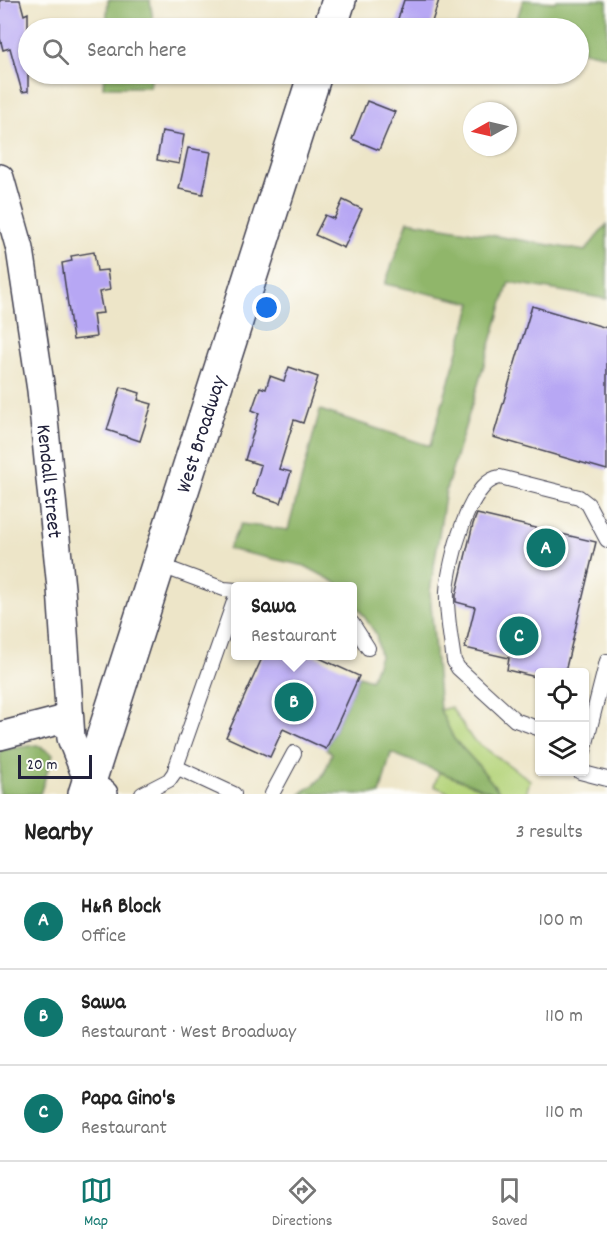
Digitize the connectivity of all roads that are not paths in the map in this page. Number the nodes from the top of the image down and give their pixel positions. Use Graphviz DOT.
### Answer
graph roads {
  1 [pos="339,0"];
  2 [pos="333,18"];
  3 [pos="312,84"];
  4 [pos="0,178"];
  5 [pos="607,540"];
  6 [pos="159,565"];
  7 [pos="231,590"];
  8 [pos="231,610"];
  9 [pos="357,631"];
  10 [pos="368,648"];
  11 [pos="607,661"];
  12 [pos="69,718"];
  13 [pos="535,727"];
  14 [pos="589,732"];
  15 [pos="0,736"];
  16 [pos="294,753"];
  17 [pos="176,767"];
  18 [pos="589,774"];
  19 [pos="607,779"];
  20 [pos="93,791"];
  21 [pos="142,794"];
  22 [pos="234,794"];
  23 [pos="272,794"];
  1 -- 2 [label="main road"];
  3 -- 6 [label="main road, West Broadway"];
  4 -- 12 [label="street, Kendall Street"];
  5 -- 13 [label="lane"];
  6 -- 7 [label="lane"];
  6 -- 20 [label="main road, West Broadway"];
  8 -- 17 [label="lane"];
  9 -- 10 [label="lane"];
  11 -- 14 [label="lane"];
  12 -- 15 [label="street"];
  12 -- 20 [label="street, Kendall Street"];
  16 -- 23 [label="lane"];
  17 -- 21 [label="lane"];
  17 -- 22 [label="lane"];
  18 -- 19 [label="lane"];
}
